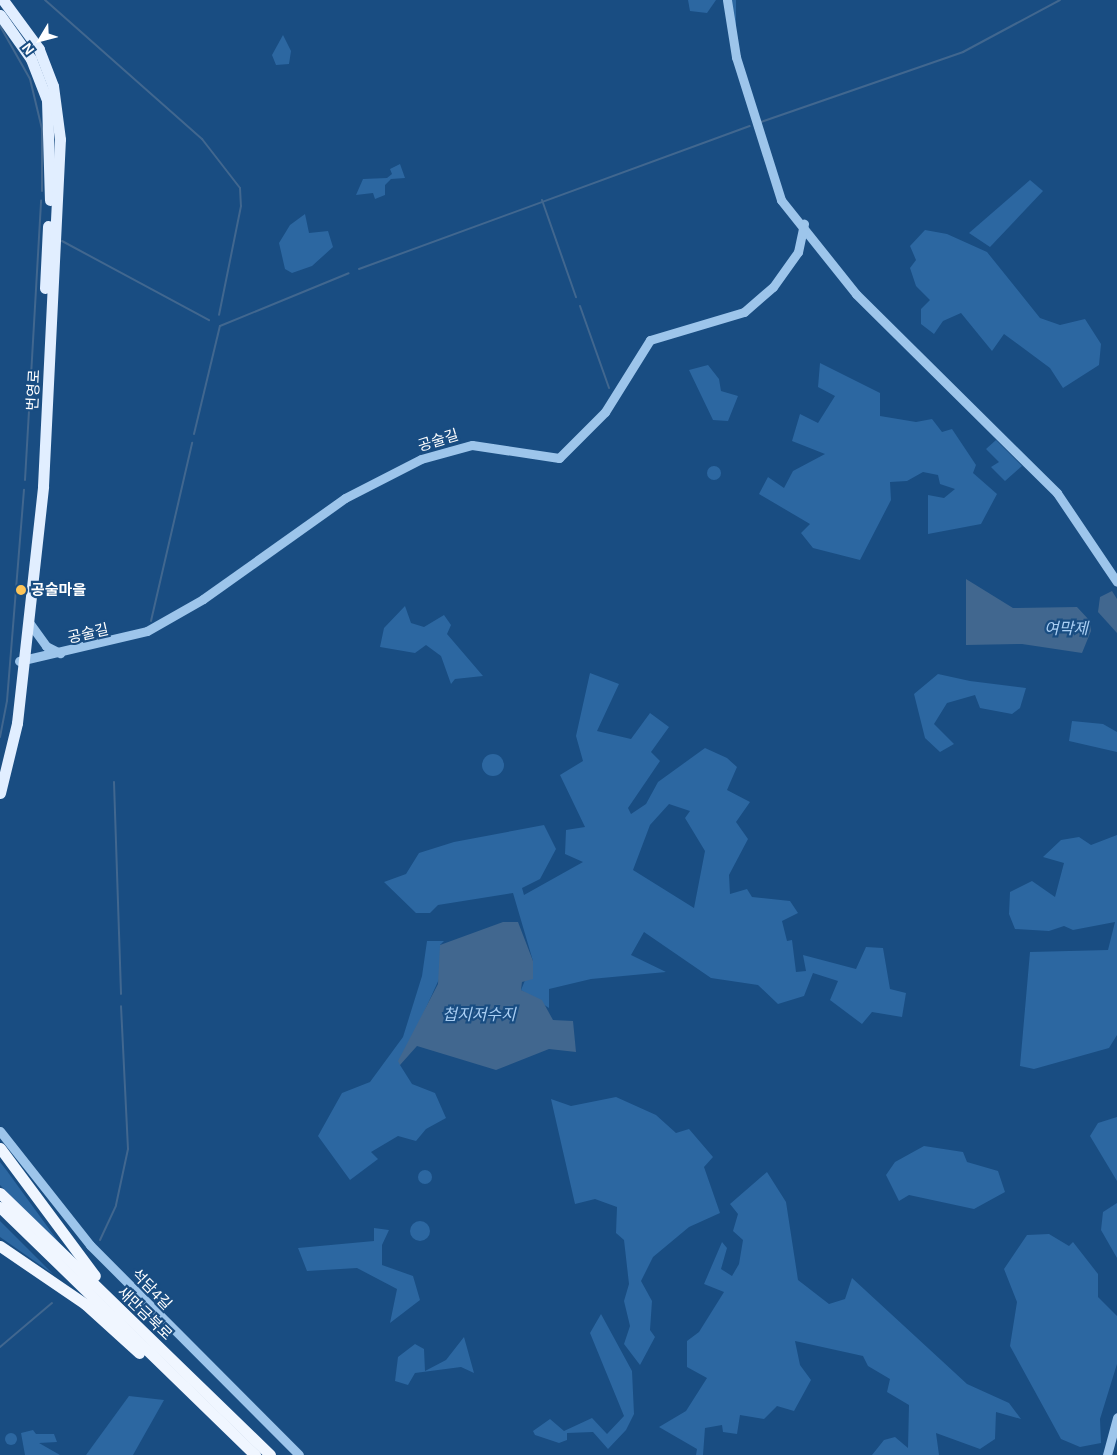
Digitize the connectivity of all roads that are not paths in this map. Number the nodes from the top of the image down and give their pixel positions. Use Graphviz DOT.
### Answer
graph roads {
  1 [pos="3,0"];
  2 [pos="727,0"];
  3 [pos="0,15"];
  4 [pos="804,224"];
  5 [pos="1117,582"];
  6 [pos="28,621"];
  7 [pos="61,653"];
  8 [pos="22,661"];
  9 [pos="0,774"];
  10 [pos="0,793"];
  11 [pos="0,1131"];
  12 [pos="0,1148"];
  13 [pos="0,1193"];
  14 [pos="0,1206"];
  15 [pos="0,1246"];
  16 [pos="178,1366"];
  17 [pos="211,1412"];
  18 [pos="1117,1417"];
  19 [pos="255,1455"];
  20 [pos="270,1455"];
  21 [pos="299,1455"];
  22 [pos="1107,1455"];
  1 -- 6 [label="main road, 번영로"];
  2 -- 4 [label="street"];
  3 -- 8 [label="main road, 번영로"];
  4 -- 5 [label="street"];
  4 -- 7 [label="street, 공술길"];
  6 -- 7 [label="street"];
  6 -- 8 [label="main road, 번영로"];
  7 -- 8 [label="street, 공술길"];
  8 -- 9 [label="main road, 번영로"];
  8 -- 10 [label="main road, 번영로"];
  11 -- 21 [label="street, 석담4길"];
  12 -- 16 [label="highway"];
  13 -- 16 [label="highway, 새만금북로"];
  14 -- 17 [label="highway, 새만금북로"];
  15 -- 17 [label="highway"];
  16 -- 20 [label="highway, 새만금북로"];
  17 -- 19 [label="highway, 새만금북로"];
  18 -- 22 [label="street"];
}
